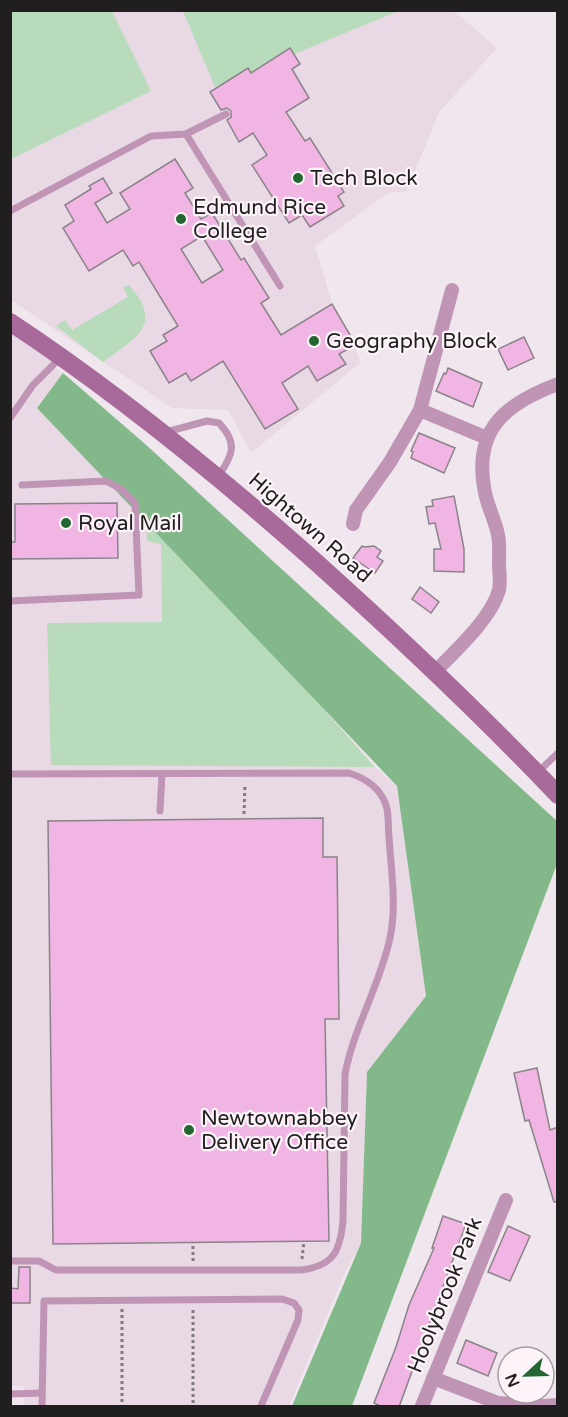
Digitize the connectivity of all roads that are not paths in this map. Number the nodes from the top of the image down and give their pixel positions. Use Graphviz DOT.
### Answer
graph roads {
  1 [pos="226,114"];
  2 [pos="186,134"];
  3 [pos="10,211"];
  4 [pos="280,286"];
  5 [pos="452,290"];
  6 [pos="10,322"];
  7 [pos="62,356"];
  8 [pos="558,384"];
  9 [pos="420,411"];
  10 [pos="10,418"];
  11 [pos="163,432"];
  12 [pos="487,438"];
  13 [pos="218,477"];
  14 [pos="22,485"];
  15 [pos="353,524"];
  16 [pos="10,601"];
  17 [pos="435,672"];
  18 [pos="558,753"];
  19 [pos="537,773"];
  20 [pos="10,774"];
  21 [pos="162,774"];
  22 [pos="558,795"];
  23 [pos="160,811"];
  24 [pos="506,1200"];
  25 [pos="10,1261"];
  26 [pos="433,1378"];
  27 [pos="42,1393"];
  28 [pos="10,1394"];
  29 [pos="558,1405"];
  30 [pos="531,1406"];
  31 [pos="42,1407"];
  32 [pos="261,1407"];
  33 [pos="422,1407"];
  1 -- 2 [label="lane"];
  2 -- 3 [label="lane"];
  2 -- 4 [label="lane"];
  5 -- 9 [label="street"];
  6 -- 7 [label="main road, Hightown Road"];
  7 -- 10 [label="lane"];
  7 -- 11 [label="main road, Hightown Road"];
  8 -- 12 [label="street"];
  9 -- 12 [label="street"];
  9 -- 15 [label="street"];
  11 -- 13 [label="main road, Hightown Road"];
  11 -- 13 [label="lane"];
  12 -- 17 [label="street"];
  13 -- 17 [label="main road, Hightown Road"];
  14 -- 16 [label="lane"];
  17 -- 19 [label="main road, Hightown Road"];
  18 -- 19 [label="lane"];
  19 -- 22 [label="main road, Hightown Road"];
  20 -- 21 [label="lane"];
  21 -- 23 [label="lane"];
  21 -- 25 [label="lane"];
  24 -- 26 [label="street, Hoolybrook Park"];
  26 -- 30 [label="street"];
  26 -- 33 [label="street, Hoolybrook Park"];
  27 -- 28 [label="lane"];
  27 -- 31 [label="lane"];
  27 -- 32 [label="lane"];
  29 -- 30 [label="street"];
}
